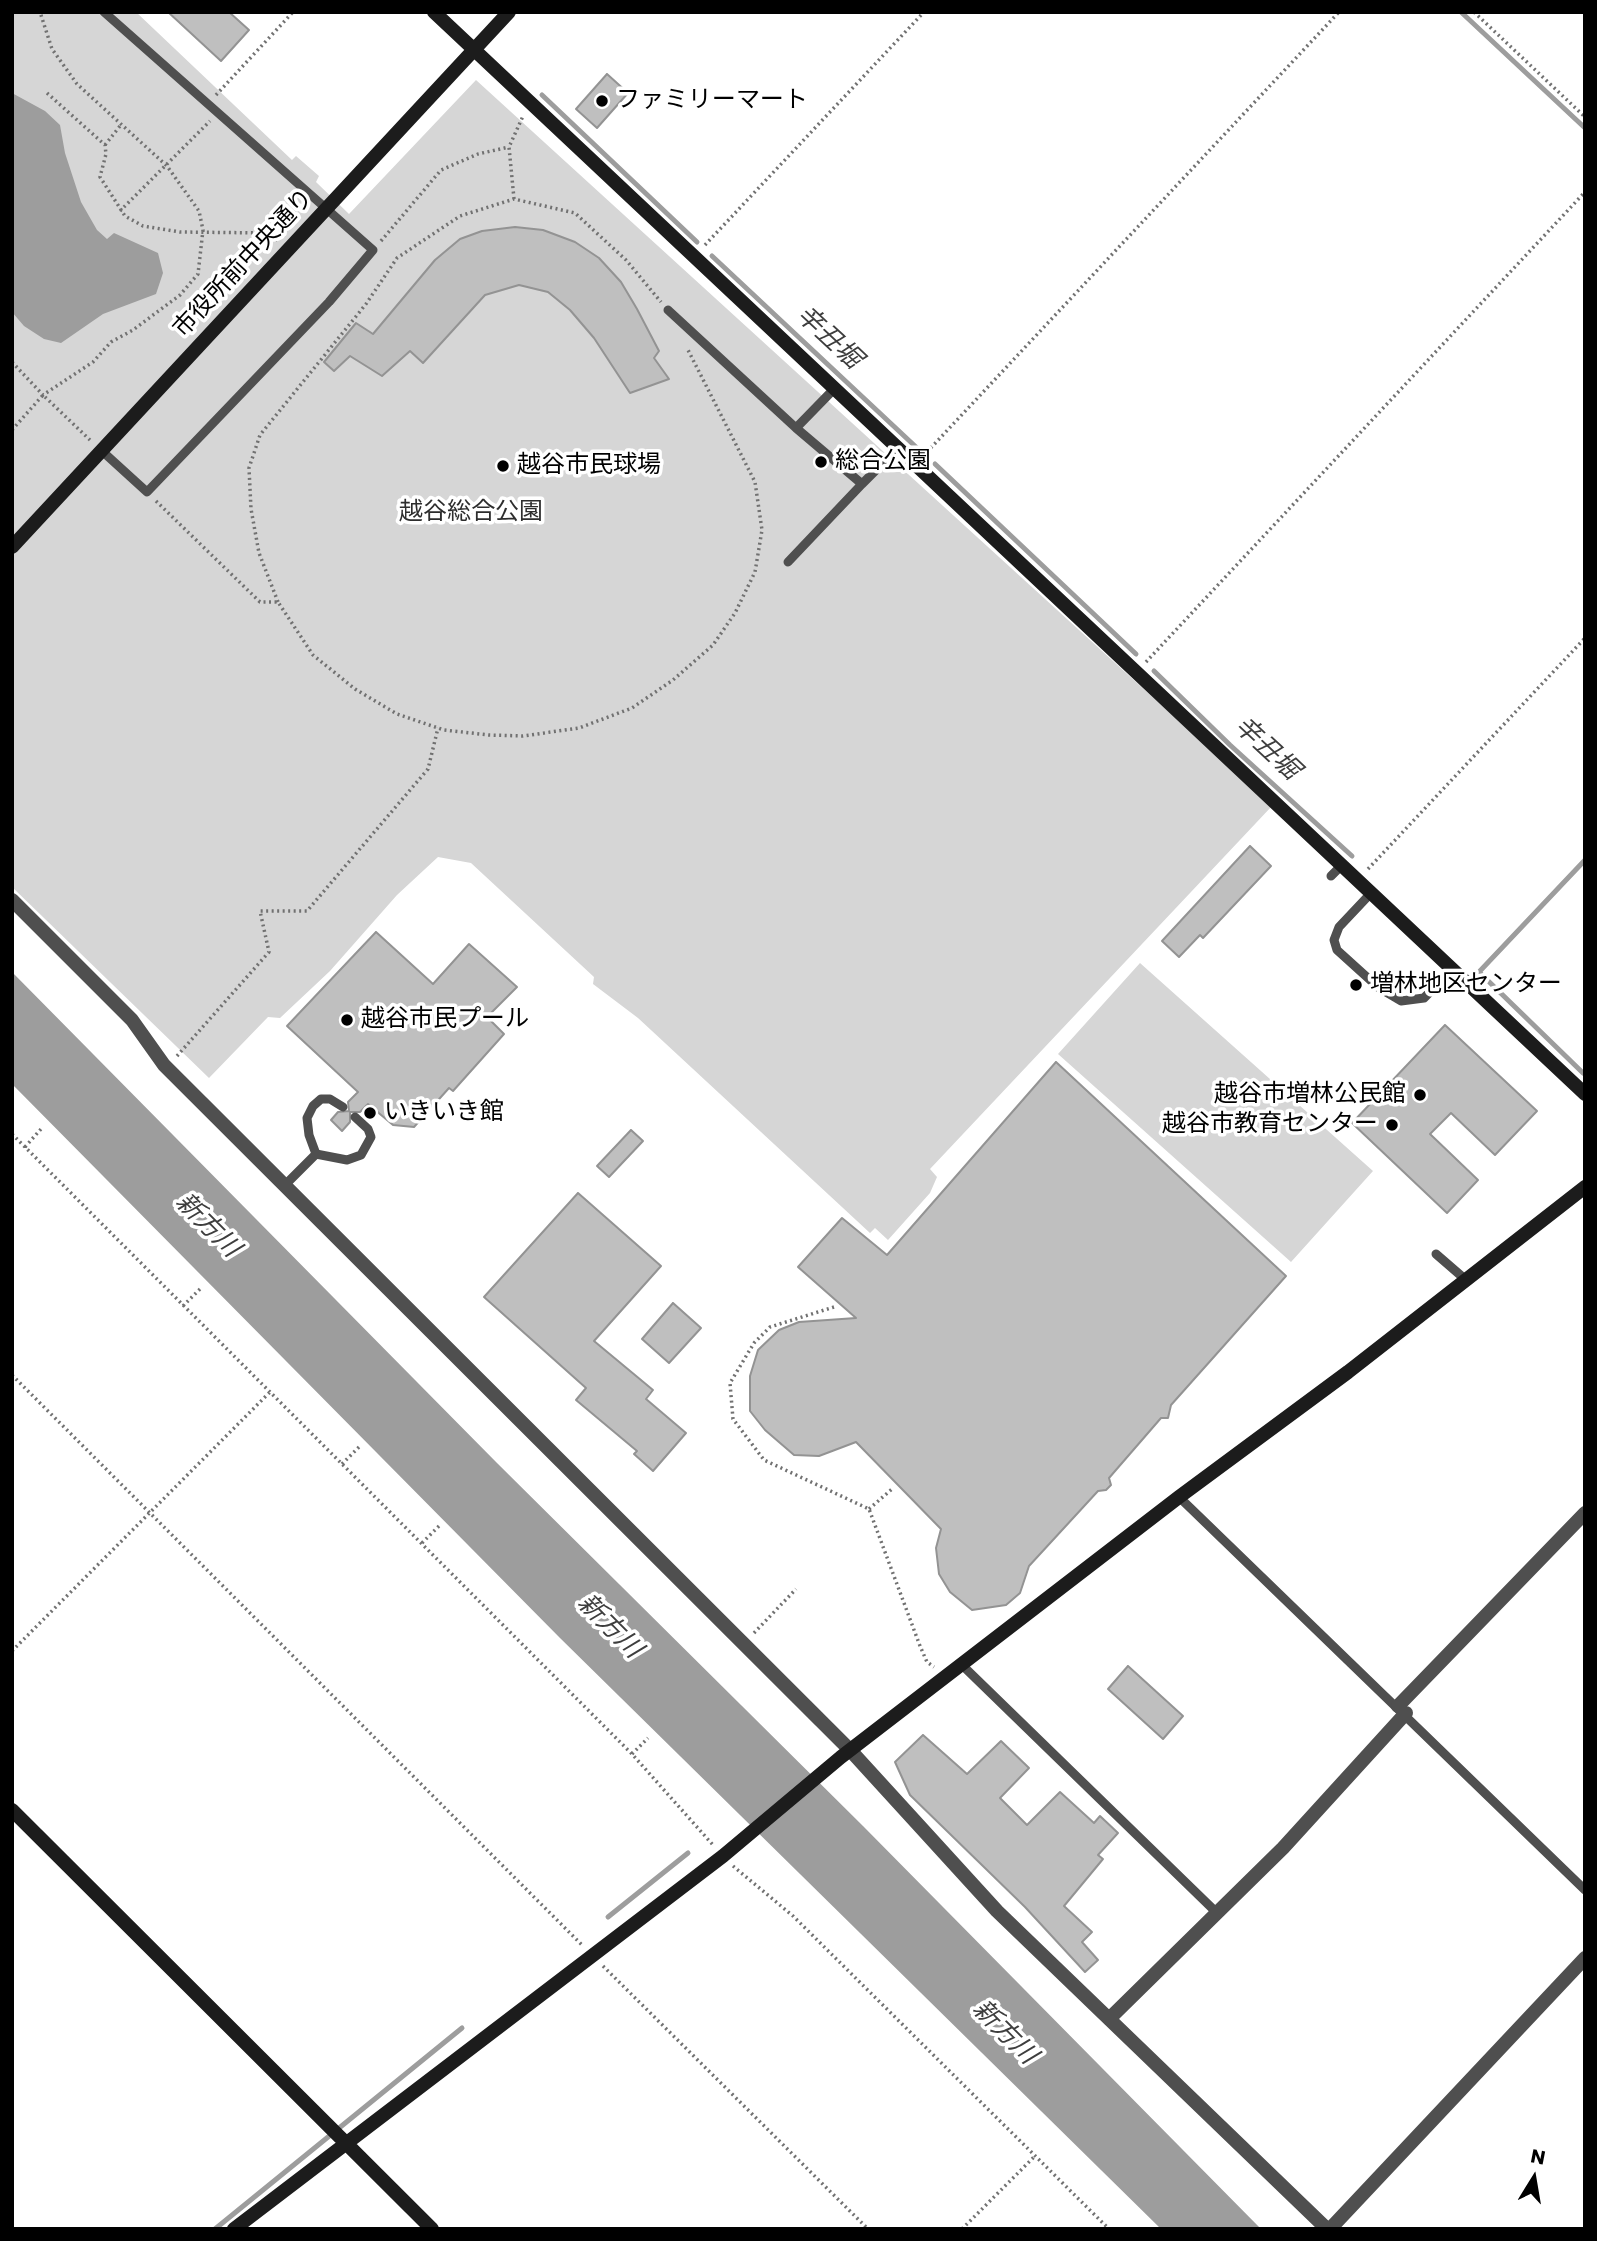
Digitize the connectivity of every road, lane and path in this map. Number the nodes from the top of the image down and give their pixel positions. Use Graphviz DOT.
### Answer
graph roads {
  1 [pos="40,12"];
  2 [pos="104,12"];
  3 [pos="293,12"];
  4 [pos="434,12"];
  5 [pos="509,12"];
  6 [pos="924,12"];
  7 [pos="1339,12"];
  8 [pos="1474,12"];
  9 [pos="475,50"];
  10 [pos="47,93"];
  11 [pos="530,102"];
  12 [pos="207,104"];
  13 [pos="217,113"];
  14 [pos="1585,117"];
  15 [pos="120,126"];
  16 [pos="105,145"];
  17 [pos="509,147"];
  18 [pos="167,166"];
  19 [pos="1585,192"];
  20 [pos="514,199"];
  21 [pos="326,210"];
  22 [pos="120,211"];
  23 [pos="203,230"];
  24 [pos="710,240"];
  25 [pos="289,250"];
  26 [pos="373,250"];
  27 [pos="668,310"];
  28 [pos="684,342"];
  29 [pos="12,362"];
  30 [pos="835,388"];
  31 [pos="43,394"];
  32 [pos="796,428"];
  33 [pos="12,430"];
  34 [pos="898,448"];
  35 [pos="102,451"];
  36 [pos="916,464"];
  37 [pos="862,484"];
  38 [pos="147,492"];
  39 [pos="12,547"];
  40 [pos="788,562"];
  41 [pos="278,602"];
  42 [pos="1585,638"];
  43 [pos="1138,671"];
  44 [pos="438,728"];
  45 [pos="1343,864"];
  46 [pos="1331,876"];
  47 [pos="1359,879"];
  48 [pos="1372,892"];
  49 [pos="12,900"];
  50 [pos="1453,968"];
  51 [pos="167,1068"];
  52 [pos="1585,1094"];
  53 [pos="344,1107"];
  54 [pos="355,1117"];
  55 [pos="41,1129"];
  56 [pos="12,1134"];
  57 [pos="24,1147"];
  58 [pos="316,1154"];
  59 [pos="285,1185"];
  60 [pos="1585,1187"];
  61 [pos="1436,1254"];
  62 [pos="1466,1280"];
  63 [pos="200,1289"];
  64 [pos="183,1306"];
  65 [pos="834,1307"];
  66 [pos="12,1375"];
  67 [pos="270,1392"];
  68 [pos="359,1447"];
  69 [pos="342,1464"];
  70 [pos="892,1489"];
  71 [pos="1179,1497"];
  72 [pos="869,1509"];
  73 [pos="149,1512"];
  74 [pos="1585,1513"];
  75 [pos="439,1526"];
  76 [pos="422,1543"];
  77 [pos="796,1589"];
  78 [pos="742,1644"];
  79 [pos="12,1651"];
  80 [pos="962,1665"];
  81 [pos="943,1679"];
  82 [pos="1402,1710"];
  83 [pos="648,1738"];
  84 [pos="632,1754"];
  85 [pos="846,1754"];
  86 [pos="12,1810"];
  87 [pos="723,1856"];
  88 [pos="1585,1890"];
  89 [pos="1216,1912"];
  90 [pos="592,1955"];
  91 [pos="1585,1958"];
  92 [pos="1110,2018"];
  93 [pos="346,2143"];
  94 [pos="1035,2156"];
  95 [pos="234,2229"];
  96 [pos="432,2229"];
  97 [pos="868,2229"];
  98 [pos="962,2229"];
  99 [pos="1109,2229"];
  100 [pos="1329,2229"];
  1 -- 15 [label="path"];
  2 -- 12 [label="lane"];
  3 -- 12 [label="path"];
  4 -- 9 [label="street"];
  5 -- 9 [label="street, 市役所前中央通り"];
  6 -- 24 [label="path"];
  7 -- 36 [label="path"];
  8 -- 14 [label="path"];
  9 -- 11 [label="street"];
  9 -- 21 [label="street, 市役所前中央通り"];
  10 -- 16 [label="path"];
  11 -- 17 [label="path"];
  11 -- 30 [label="street"];
  12 -- 13 [label="lane"];
  13 -- 18 [label="path"];
  13 -- 21 [label="lane"];
  15 -- 16 [label="path"];
  15 -- 18 [label="path"];
  16 -- 22 [label="path"];
  17 -- 20 [label="path"];
  17 -- 26 [label="path"];
  18 -- 22 [label="path"];
  18 -- 23 [label="path"];
  19 -- 43 [label="path"];
  20 -- 27 [label="path"];
  20 -- 41 [label="path"];
  21 -- 25 [label="street, 市役所前中央通り"];
  21 -- 26 [label="lane"];
  22 -- 23 [label="path"];
  23 -- 25 [label="path"];
  23 -- 31 [label="path"];
  25 -- 35 [label="street, 市役所前中央通り"];
  26 -- 38 [label="lane"];
  27 -- 32 [label="lane"];
  28 -- 44 [label="path"];
  29 -- 31 [label="path"];
  30 -- 32 [label="lane"];
  30 -- 34 [label="street"];
  31 -- 33 [label="path"];
  31 -- 35 [label="path"];
  32 -- 37 [label="lane"];
  34 -- 36 [label="street"];
  34 -- 37 [label="lane"];
  35 -- 38 [label="lane"];
  35 -- 39 [label="street, 市役所前中央通り"];
  36 -- 43 [label="street"];
  37 -- 40 [label="lane"];
  38 -- 41 [label="path"];
  41 -- 44 [label="path"];
  42 -- 47 [label="path"];
  43 -- 45 [label="street"];
  44 -- 51 [label="path"];
  45 -- 46 [label="lane"];
  45 -- 47 [label="street"];
  47 -- 48 [label="street"];
  48 -- 50 [label="street"];
  48 -- 50 [label="lane"];
  49 -- 51 [label="street"];
  50 -- 52 [label="street"];
  51 -- 59 [label="street"];
  53 -- 58 [label="lane"];
  54 -- 58 [label="lane"];
  55 -- 57 [label="path"];
  56 -- 57 [label="path"];
  57 -- 64 [label="path"];
  58 -- 59 [label="lane"];
  59 -- 78 [label="street"];
  60 -- 62 [label="street"];
  61 -- 62 [label="lane"];
  62 -- 71 [label="street"];
  63 -- 64 [label="path"];
  64 -- 67 [label="path"];
  65 -- 72 [label="path"];
  66 -- 73 [label="path"];
  67 -- 69 [label="path"];
  67 -- 73 [label="path"];
  68 -- 69 [label="path"];
  69 -- 76 [label="path"];
  70 -- 72 [label="path"];
  71 -- 80 [label="street"];
  71 -- 82 [label="lane"];
  72 -- 81 [label="path"];
  73 -- 79 [label="path"];
  73 -- 90 [label="path"];
  74 -- 82 [label="street"];
  75 -- 76 [label="path"];
  76 -- 84 [label="path"];
  77 -- 78 [label="path"];
  78 -- 85 [label="street"];
  80 -- 81 [label="street"];
  80 -- 89 [label="lane"];
  81 -- 85 [label="street"];
  82 -- 88 [label="lane"];
  82 -- 89 [label="street"];
  83 -- 84 [label="path"];
  84 -- 87 [label="path"];
  85 -- 87 [label="street"];
  85 -- 92 [label="street"];
  86 -- 93 [label="street"];
  87 -- 90 [label="street"];
  87 -- 94 [label="path"];
  89 -- 92 [label="street"];
  90 -- 93 [label="street"];
  90 -- 97 [label="path"];
  91 -- 100 [label="street"];
  92 -- 100 [label="street"];
  93 -- 95 [label="street"];
  93 -- 96 [label="street"];
  94 -- 98 [label="path"];
  94 -- 99 [label="path"];
}
